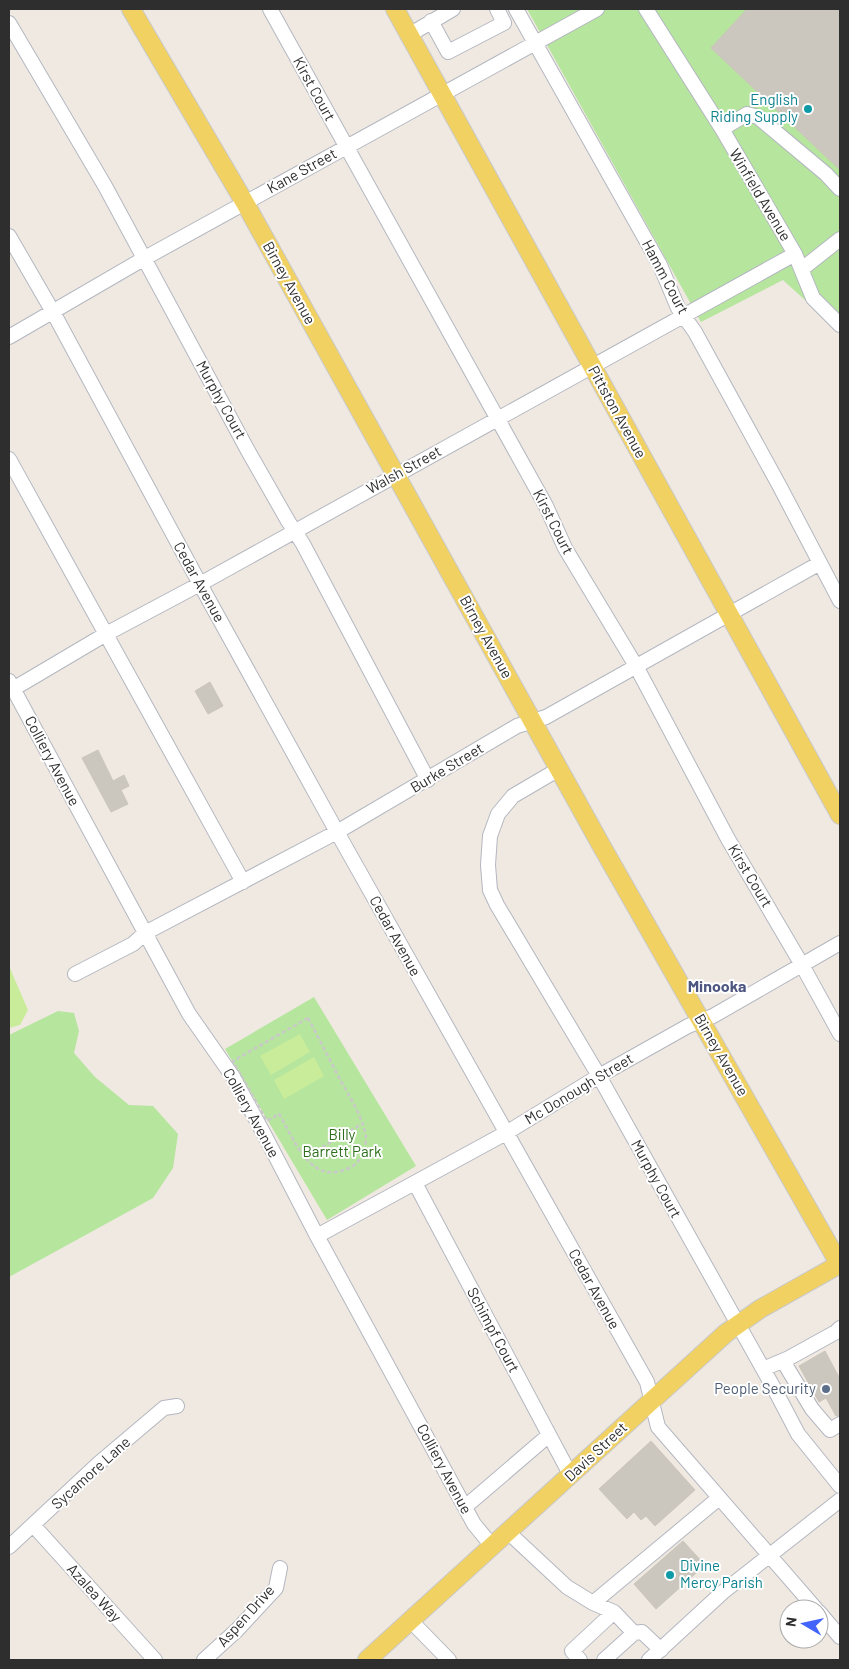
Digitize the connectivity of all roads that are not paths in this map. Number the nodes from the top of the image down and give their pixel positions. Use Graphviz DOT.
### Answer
graph roads {
  1 [pos="131,9"];
  2 [pos="270,9"];
  3 [pos="394,9"];
  4 [pos="453,9"];
  5 [pos="497,9"];
  6 [pos="516,9"];
  7 [pos="597,9"];
  8 [pos="646,9"];
  9 [pos="431,21"];
  10 [pos="9,23"];
  11 [pos="409,34"];
  12 [pos="535,42"];
  13 [pos="442,94"];
  14 [pos="722,129"];
  15 [pos="346,147"];
  16 [pos="840,189"];
  17 [pos="245,203"];
  18 [pos="9,236"];
  19 [pos="840,239"];
  20 [pos="796,254"];
  21 [pos="145,258"];
  22 [pos="802,270"];
  23 [pos="53,312"];
  24 [pos="684,315"];
  25 [pos="840,325"];
  26 [pos="9,337"];
  27 [pos="592,366"];
  28 [pos="497,419"];
  29 [pos="9,459"];
  30 [pos="396,475"];
  31 [pos="295,530"];
  32 [pos="820,563"];
  33 [pos="200,584"];
  34 [pos="840,601"];
  35 [pos="729,614"];
  36 [pos="106,634"];
  37 [pos="636,666"];
  38 [pos="11,685"];
  39 [pos="532,721"];
  40 [pos="559,769"];
  41 [pos="428,780"];
  42 [pos="840,815"];
  43 [pos="337,832"];
  44 [pos="243,882"];
  45 [pos="145,934"];
  46 [pos="840,943"];
  47 [pos="802,965"];
  48 [pos="75,974"];
  49 [pos="701,1020"];
  50 [pos="840,1034"];
  51 [pos="599,1076"];
  52 [pos="506,1133"];
  53 [pos="416,1183"];
  54 [pos="317,1236"];
  55 [pos="840,1265"];
  56 [pos="738,1324"];
  57 [pos="839,1333"];
  58 [pos="783,1361"];
  59 [pos="763,1369"];
  60 [pos="652,1399"];
  61 [pos="177,1406"];
  62 [pos="840,1424"];
  63 [pos="549,1435"];
  64 [pos="571,1476"];
  65 [pos="840,1486"];
  66 [pos="719,1498"];
  67 [pos="840,1500"];
  68 [pos="465,1507"];
  69 [pos="33,1526"];
  70 [pos="508,1532"];
  71 [pos="492,1546"];
  72 [pos="9,1547"];
  73 [pos="769,1555"];
  74 [pos="280,1568"];
  75 [pos="807,1599"];
  76 [pos="593,1603"];
  77 [pos="614,1612"];
  78 [pos="410,1620"];
  79 [pos="829,1624"];
  80 [pos="634,1633"];
  81 [pos="840,1637"];
  82 [pos="661,1650"];
  83 [pos="155,1660"];
  84 [pos="204,1660"];
  85 [pos="367,1660"];
  86 [pos="449,1660"];
  87 [pos="580,1660"];
  88 [pos="604,1660"];
  89 [pos="649,1660"];
  1 -- 17 [label="main road, Birney Avenue"];
  2 -- 15 [label="street, Kirst Court"];
  3 -- 11 [label="main road, Pittston Avenue"];
  4 -- 9 [label="street"];
  5 -- 9 [label="street"];
  6 -- 12 [label="street, Hamm Court"];
  7 -- 12 [label="street, Kane Street"];
  8 -- 14 [label="street, Winfield Avenue"];
  9 -- 11 [label="street"];
  10 -- 21 [label="street, Murphy Court"];
  11 -- 13 [label="main road, Pittston Avenue"];
  12 -- 13 [label="street, Kane Street"];
  12 -- 24 [label="street, Hamm Court"];
  13 -- 15 [label="street, Kane Street"];
  13 -- 27 [label="main road, Pittston Avenue"];
  14 -- 16 [label="street"];
  14 -- 20 [label="street, Winfield Avenue"];
  15 -- 17 [label="street, Kane Street"];
  15 -- 28 [label="street, Kirst Court"];
  17 -- 21 [label="street, Kane Street"];
  17 -- 30 [label="main road, Birney Avenue"];
  18 -- 23 [label="street, Cedar Avenue"];
  19 -- 22 [label="street"];
  20 -- 22 [label="street, Winfield Avenue"];
  20 -- 24 [label="street, Walsh Street"];
  21 -- 23 [label="street, Kane Street"];
  21 -- 31 [label="street, Murphy Court"];
  22 -- 25 [label="street, Winfield Avenue"];
  23 -- 26 [label="street, Kane Street"];
  23 -- 33 [label="street, Cedar Avenue"];
  24 -- 27 [label="street, Walsh Street"];
  24 -- 32 [label="street, Hamm Court"];
  27 -- 28 [label="street, Walsh Street"];
  27 -- 35 [label="main road, Pittston Avenue"];
  28 -- 30 [label="street, Walsh Street"];
  28 -- 37 [label="street, Kirst Court"];
  29 -- 36 [label="street"];
  30 -- 31 [label="street, Walsh Street"];
  30 -- 39 [label="main road, Birney Avenue"];
  31 -- 33 [label="street, Walsh Street"];
  31 -- 41 [label="street, Murphy Court"];
  32 -- 34 [label="street, Hamm Court"];
  32 -- 35 [label="street, Burke Street"];
  33 -- 36 [label="street, Walsh Street"];
  33 -- 43 [label="street, Cedar Avenue"];
  35 -- 37 [label="street, Burke Street"];
  35 -- 42 [label="main road, Pittston Avenue"];
  36 -- 38 [label="street, Walsh Street"];
  36 -- 44 [label="street"];
  37 -- 39 [label="street, Burke Street"];
  37 -- 47 [label="street, Kirst Court"];
  38 -- 45 [label="street, Colliery Avenue"];
  39 -- 40 [label="main road, Birney Avenue"];
  39 -- 41 [label="street, Burke Street"];
  40 -- 49 [label="main road, Birney Avenue"];
  40 -- 51 [label="street, Murphy Court"];
  41 -- 43 [label="street, Burke Street"];
  43 -- 44 [label="street, Burke Street"];
  43 -- 52 [label="street, Cedar Avenue"];
  44 -- 45 [label="street, Burke Street"];
  45 -- 48 [label="street, Burke Street"];
  45 -- 54 [label="street, Colliery Avenue"];
  46 -- 47 [label="street, Mc Donough Street"];
  47 -- 49 [label="street, Mc Donough Street"];
  47 -- 50 [label="street, Kirst Court"];
  49 -- 51 [label="street, Mc Donough Street"];
  49 -- 55 [label="main road, Birney Avenue"];
  51 -- 52 [label="street, Mc Donough Street"];
  51 -- 56 [label="street, Murphy Court"];
  52 -- 53 [label="street, Mc Donough Street"];
  52 -- 60 [label="street, Cedar Avenue"];
  53 -- 54 [label="street, Mc Donough Street"];
  53 -- 63 [label="street, Schimpf Court"];
  54 -- 68 [label="street, Colliery Avenue"];
  55 -- 56 [label="main road, Davis Street"];
  56 -- 59 [label="street, Murphy Court"];
  56 -- 60 [label="main road, Davis Street"];
  57 -- 58 [label="street"];
  58 -- 59 [label="street"];
  58 -- 62 [label="street"];
  59 -- 65 [label="street, Murphy Court"];
  60 -- 64 [label="main road, Davis Street"];
  60 -- 66 [label="street, Cedar Avenue"];
  61 -- 69 [label="street, Sycamore Lane"];
  63 -- 64 [label="street, Schimpf Court"];
  63 -- 68 [label="street"];
  64 -- 70 [label="main road, Davis Street"];
  66 -- 73 [label="street, Cedar Avenue"];
  66 -- 76 [label="street"];
  67 -- 73 [label="street"];
  68 -- 71 [label="street, Colliery Avenue"];
  69 -- 72 [label="street, Sycamore Lane"];
  69 -- 83 [label="street, Azalea Way"];
  70 -- 71 [label="main road, Davis Street"];
  70 -- 76 [label="street"];
  71 -- 78 [label="main road, Davis Street"];
  73 -- 75 [label="street, Cedar Avenue"];
  73 -- 82 [label="street"];
  74 -- 84 [label="street, Aspen Drive"];
  76 -- 77 [label="street"];
  77 -- 80 [label="street"];
  77 -- 87 [label="street"];
  78 -- 85 [label="main road, Davis Street"];
  78 -- 86 [label="street"];
  79 -- 81 [label="street"];
  80 -- 82 [label="street"];
  80 -- 88 [label="street"];
  82 -- 89 [label="street"];
}
